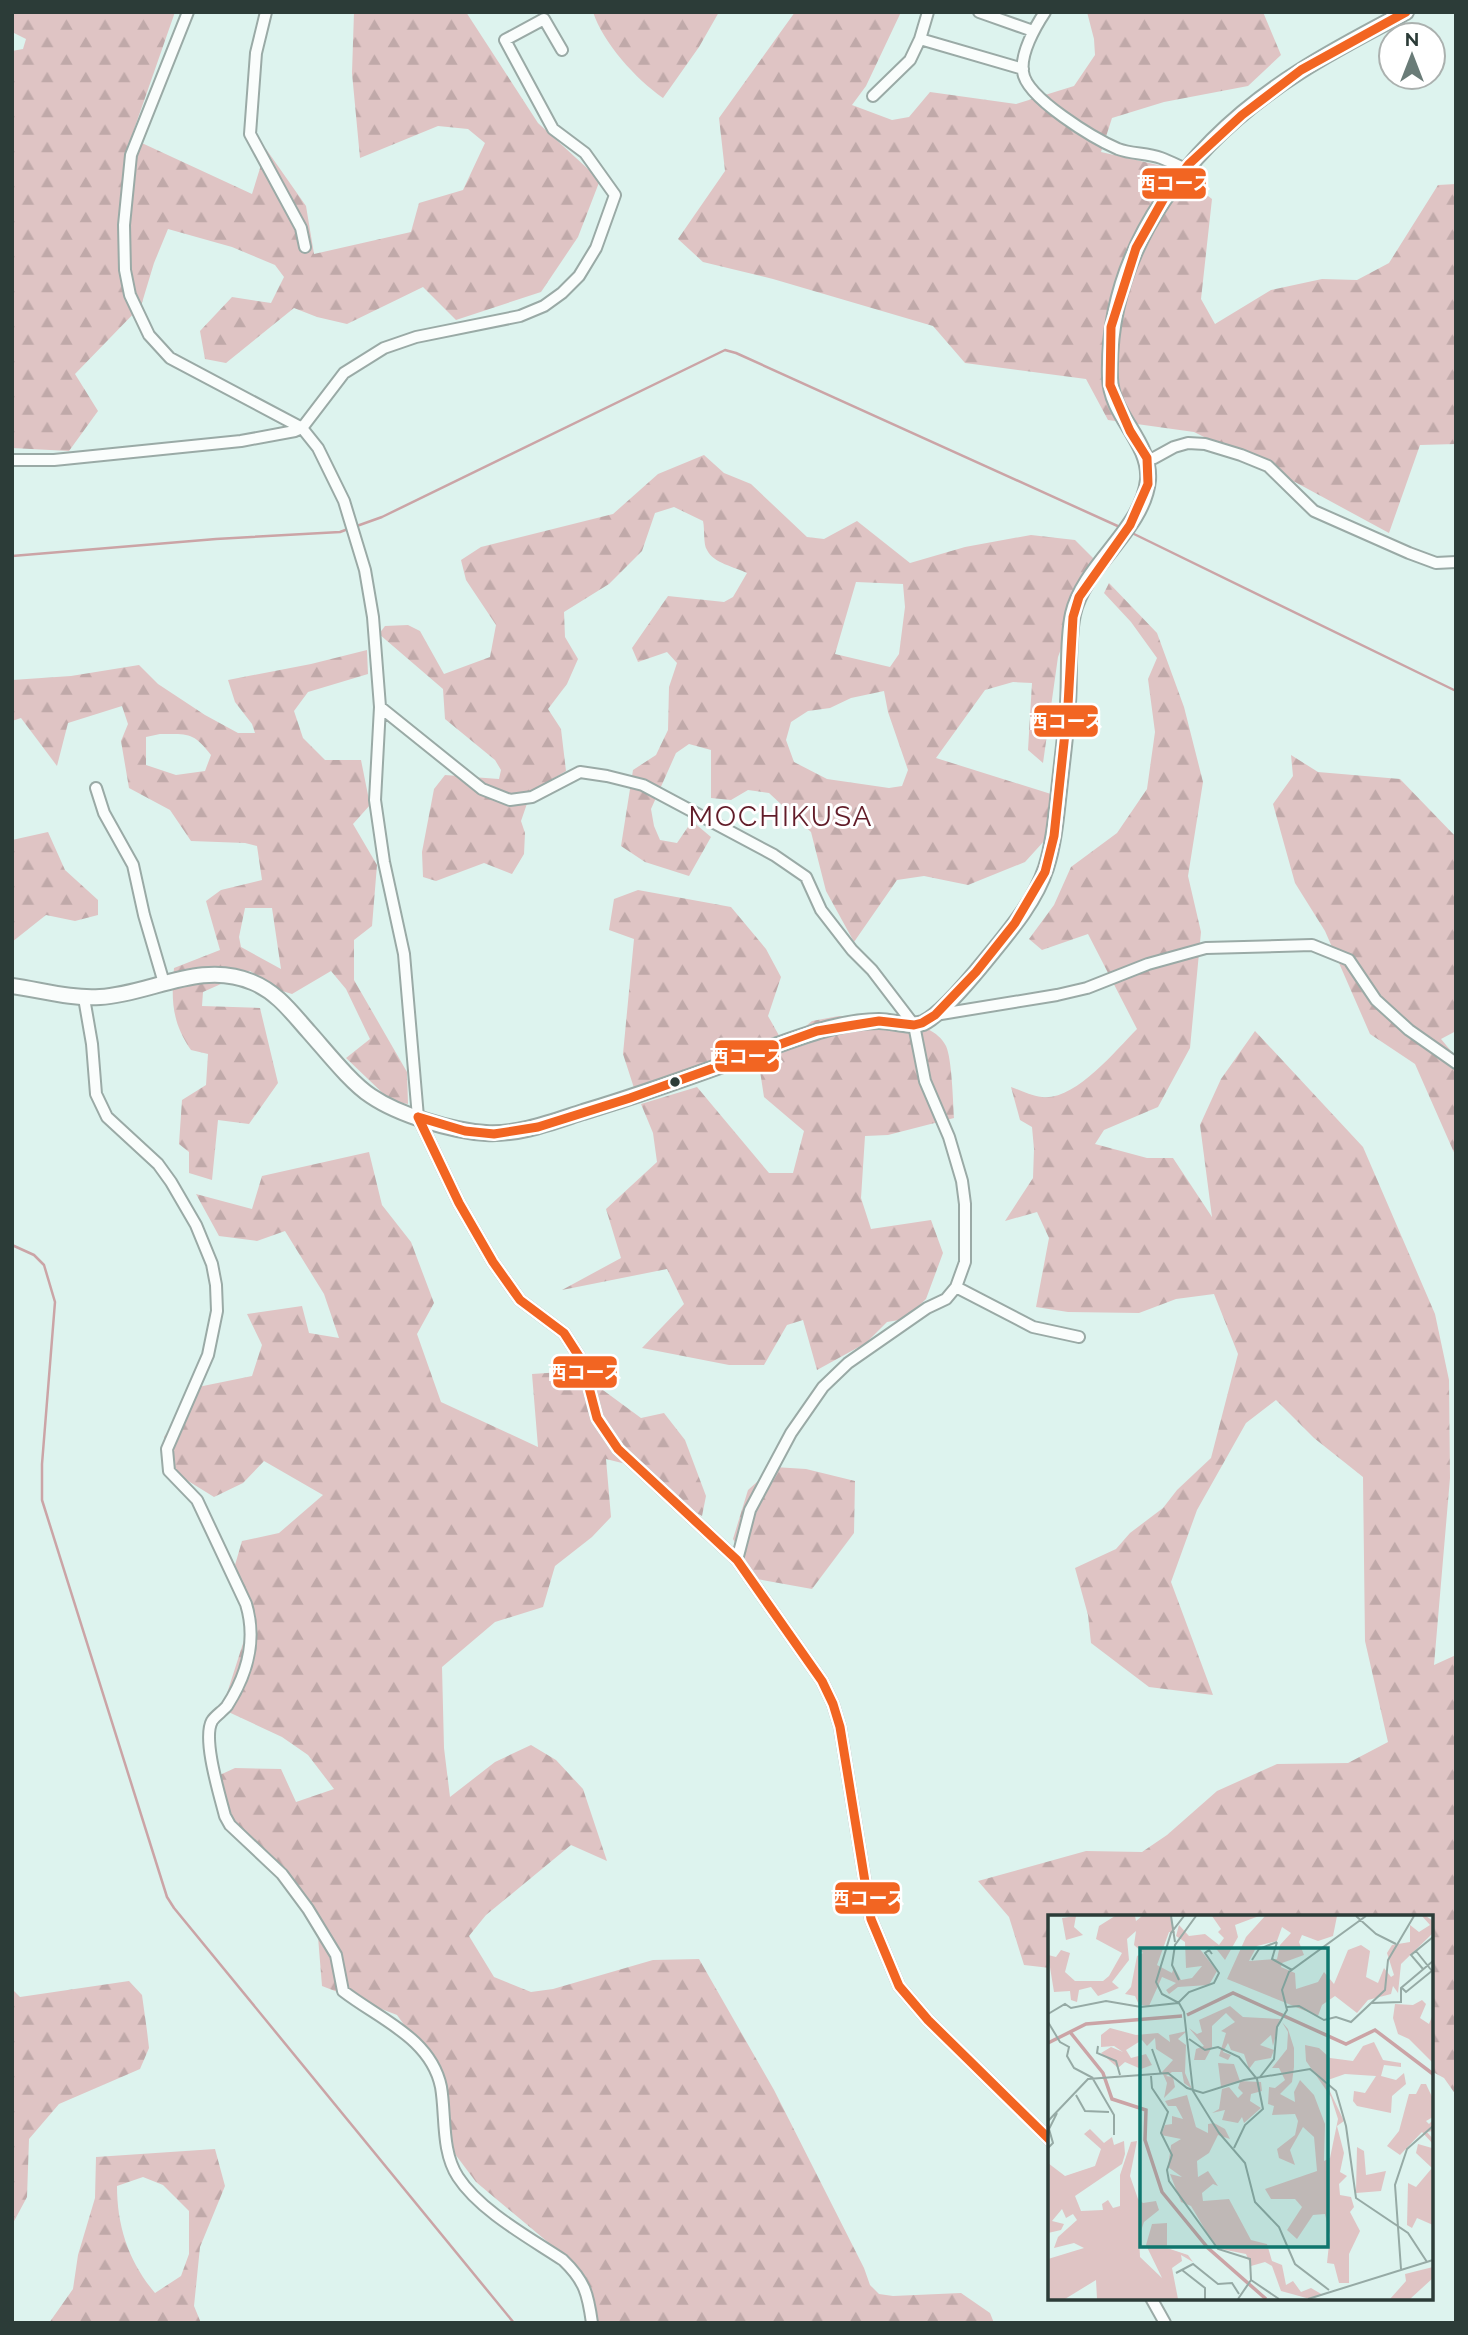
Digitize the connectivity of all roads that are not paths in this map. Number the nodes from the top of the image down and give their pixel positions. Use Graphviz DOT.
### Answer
graph roads {
  1 [pos="188,12"];
  2 [pos="266,12"];
  3 [pos="928,12"];
  4 [pos="979,12"];
  5 [pos="1045,12"];
  6 [pos="1406,12"];
  7 [pos="1033,31"];
  8 [pos="920,39"];
  9 [pos="562,50"];
  10 [pos="1023,69"];
  11 [pos="873,96"];
  12 [pos="1185,169"];
  13 [pos="304,247"];
  14 [pos="302,428"];
  15 [pos="1147,458"];
  16 [pos="12,460"];
  17 [pos="1456,562"];
  18 [pos="380,707"];
  19 [pos="96,788"];
  20 [pos="164,983"];
  21 [pos="12,986"];
  22 [pos="84,998"];
  23 [pos="935,1015"];
  24 [pos="914,1025"];
  25 [pos="1456,1063"];
  26 [pos="418,1117"];
  27 [pos="956,1287"];
  28 [pos="1079,1337"];
  29 [pos="737,1560"];
  30 [pos="1048,2138"];
  31 [pos="1152,2300"];
  32 [pos="592,2323"];
  33 [pos="1166,2323"];
  1 -- 14 [label="street"];
  2 -- 13 [label="street"];
  3 -- 8 [label="street"];
  4 -- 7 [label="street"];
  5 -- 7 [label="street"];
  6 -- 12 [label="street"];
  7 -- 10 [label="street"];
  8 -- 10 [label="street"];
  8 -- 11 [label="street"];
  9 -- 14 [label="street"];
  10 -- 12 [label="street"];
  12 -- 15 [label="street"];
  14 -- 16 [label="street"];
  14 -- 18 [label="street"];
  15 -- 17 [label="street"];
  15 -- 23 [label="street"];
  18 -- 24 [label="street"];
  18 -- 26 [label="street"];
  19 -- 20 [label="street"];
  20 -- 22 [label="street"];
  20 -- 26 [label="street"];
  21 -- 22 [label="street"];
  22 -- 32 [label="street"];
  23 -- 24 [label="street"];
  23 -- 25 [label="street"];
  24 -- 26 [label="street"];
  24 -- 27 [label="street"];
  26 -- 29 [label="street"];
  27 -- 28 [label="street"];
  27 -- 29 [label="street"];
  29 -- 30 [label="street"];
  31 -- 33 [label="street"];
}
